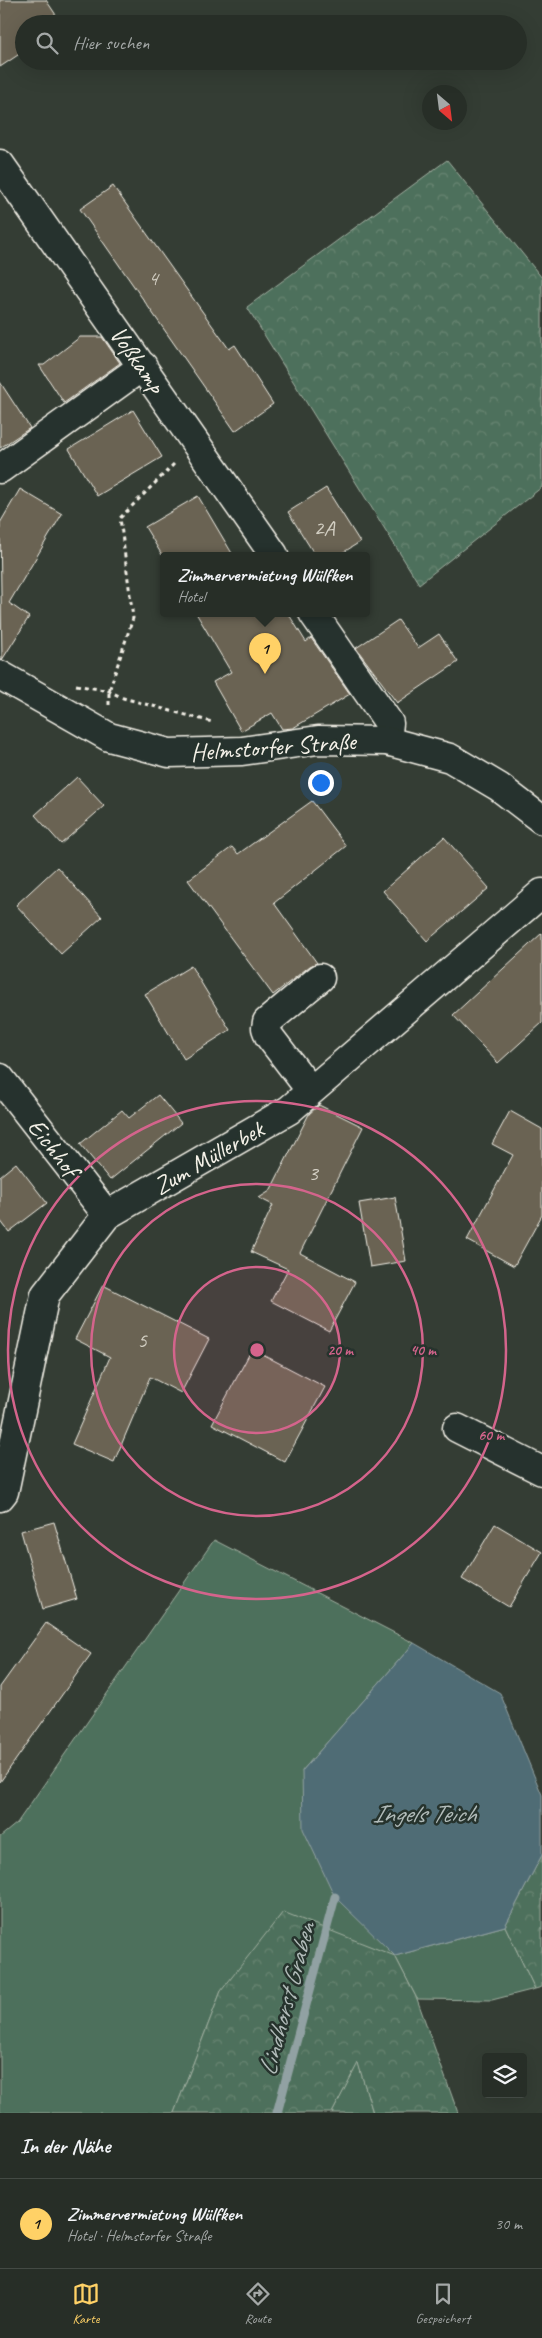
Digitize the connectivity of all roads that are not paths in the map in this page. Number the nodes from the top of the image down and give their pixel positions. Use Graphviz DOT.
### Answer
graph roads {
  1 [pos="0,164"];
  2 [pos="143,366"];
  3 [pos="0,468"];
  4 [pos="272,552"];
  5 [pos="316,617"];
  6 [pos="0,676"];
  7 [pos="387,741"];
  8 [pos="542,820"];
  9 [pos="542,893"];
  10 [pos="320,978"];
  11 [pos="0,1078"];
  12 [pos="311,1091"];
  13 [pos="107,1215"];
  14 [pos="457,1428"];
  15 [pos="542,1471"];
  16 [pos="0,1497"];
  1 -- 2 [label="street, Voßkamp"];
  2 -- 3 [label="street"];
  2 -- 4 [label="street, Voßkamp"];
  5 -- 7 [label="street"];
  6 -- 7 [label="street, Helmstorfer Straße"];
  7 -- 8 [label="street, Helmstorfer Straße"];
  9 -- 12 [label="street, Zum Müllerbek"];
  10 -- 12 [label="street"];
  11 -- 13 [label="street, Eichhof"];
  12 -- 13 [label="street, Zum Müllerbek"];
  13 -- 16 [label="street, Zum Müllerbek"];
  14 -- 15 [label="street"];
}
